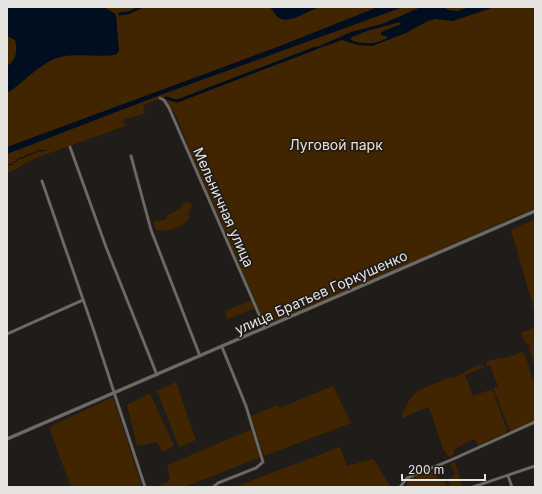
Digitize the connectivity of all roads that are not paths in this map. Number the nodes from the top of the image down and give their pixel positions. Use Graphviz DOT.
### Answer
graph roads {
  1 [pos="160,98"];
  2 [pos="70,148"];
  3 [pos="131,156"];
  4 [pos="42,182"];
  5 [pos="535,211"];
  6 [pos="83,300"];
  7 [pos="265,328"];
  8 [pos="7,334"];
  9 [pos="222,347"];
  10 [pos="200,356"];
  11 [pos="156,375"];
  12 [pos="113,393"];
  13 [pos="535,422"];
  14 [pos="7,439"];
  15 [pos="535,466"];
  16 [pos="508,476"];
  17 [pos="145,487"];
  18 [pos="213,487"];
  19 [pos="400,487"];
  20 [pos="473,487"];
  21 [pos="512,487"];
  1 -- 7 [label="street, Мельничная улица"];
  2 -- 11 [label="street"];
  3 -- 10 [label="street"];
  4 -- 6 [label="street"];
  5 -- 7 [label="street, улица Братьев Горкушенко"];
  6 -- 8 [label="street"];
  6 -- 12 [label="street"];
  7 -- 9 [label="street, улица Братьев Горкушенко"];
  9 -- 10 [label="street, улица Братьев Горкушенко"];
  9 -- 18 [label="street"];
  10 -- 11 [label="street, улица Братьев Горкушенко"];
  11 -- 12 [label="street, улица Братьев Горкушенко"];
  12 -- 14 [label="street, улица Братьев Горкушенко"];
  12 -- 17 [label="street"];
  13 -- 19 [label="street"];
  15 -- 16 [label="street"];
  16 -- 20 [label="street"];
  16 -- 21 [label="street"];
}
